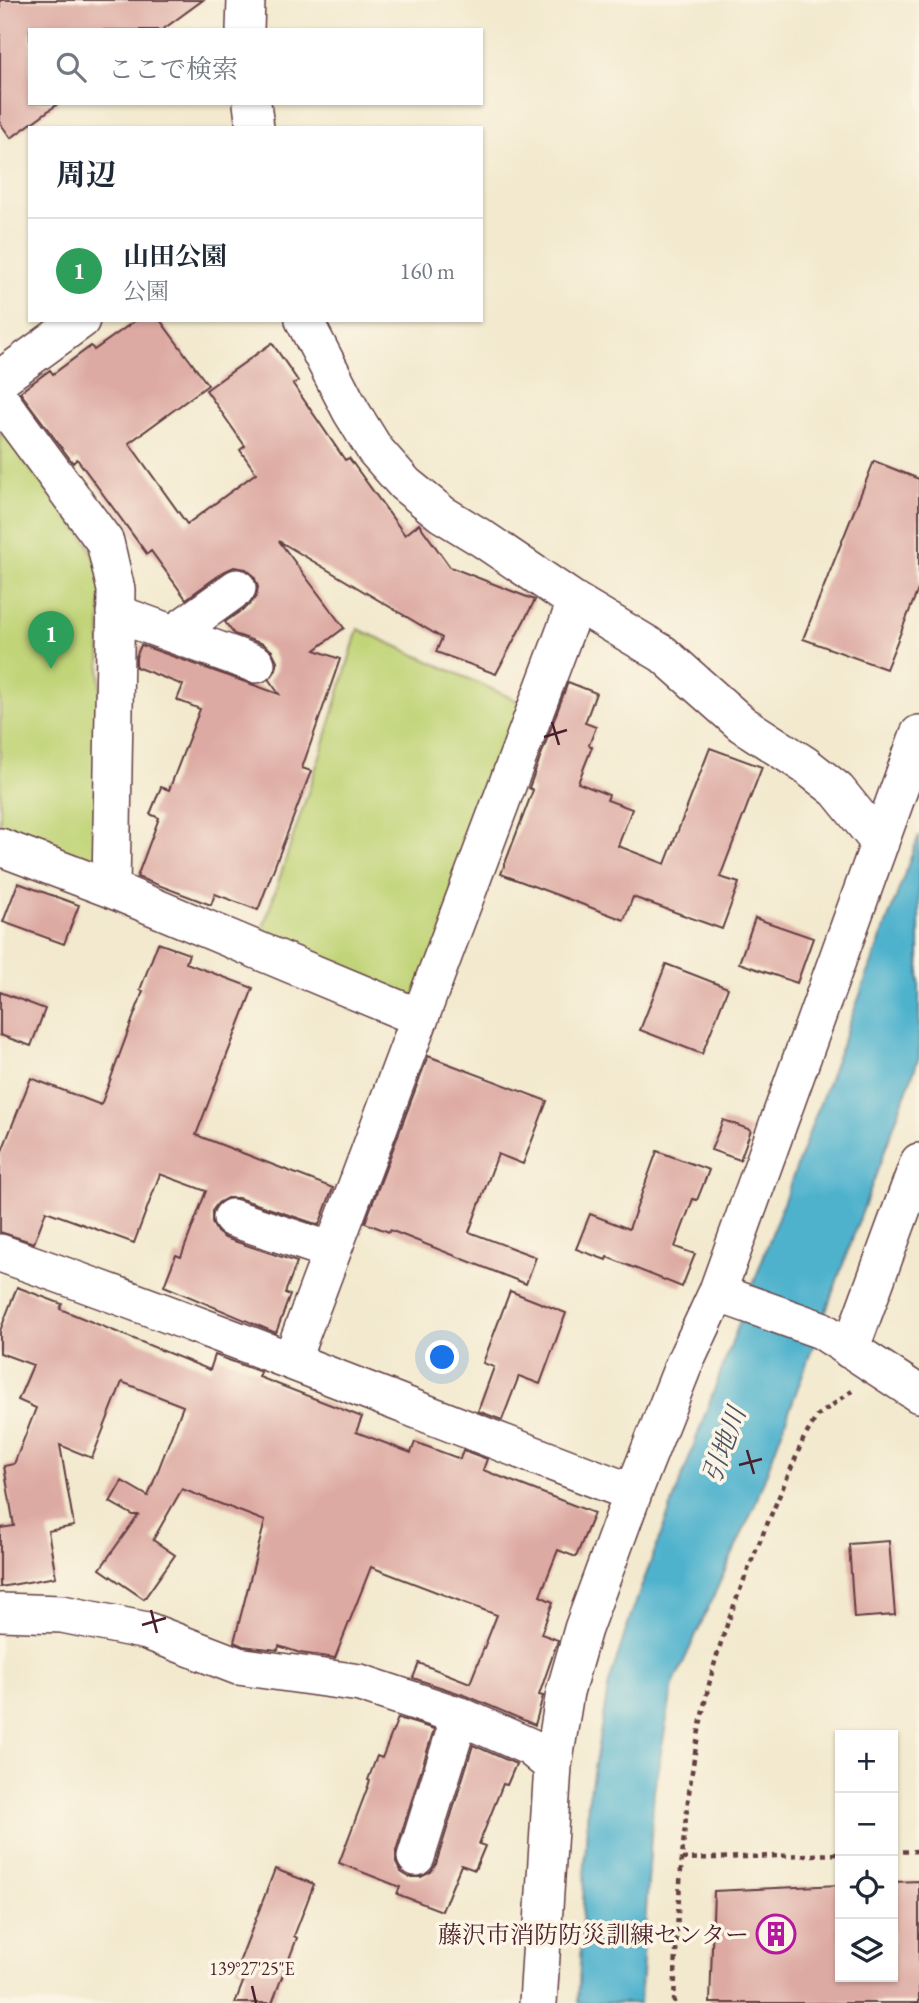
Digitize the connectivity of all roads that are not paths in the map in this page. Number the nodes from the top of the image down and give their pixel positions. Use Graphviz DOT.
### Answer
graph roads {
  1 [pos="246,0"];
  2 [pos="246,28"];
  3 [pos="252,105"];
  4 [pos="255,126"];
  5 [pos="78,322"];
  6 [pos="305,322"];
  7 [pos="0,379"];
  8 [pos="0,400"];
  9 [pos="237,588"];
  10 [pos="576,602"];
  11 [pos="115,614"];
  12 [pos="173,634"];
  13 [pos="256,664"];
  14 [pos="919,734"];
  15 [pos="880,843"];
  16 [pos="0,847"];
  17 [pos="111,890"];
  18 [pos="420,1018"];
  19 [pos="919,1162"];
  20 [pos="232,1218"];
  21 [pos="332,1251"];
  22 [pos="0,1253"];
  23 [pos="728,1297"];
  24 [pos="850,1349"];
  25 [pos="291,1361"];
  26 [pos="919,1395"];
  27 [pos="633,1493"];
  28 [pos="0,1612"];
  29 [pos="460,1716"];
  30 [pos="554,1766"];
  31 [pos="416,1857"];
  32 [pos="538,2003"];
  1 -- 2 [label="street"];
  3 -- 4 [label="street"];
  5 -- 7 [label="street"];
  6 -- 10 [label="street"];
  8 -- 11 [label="street"];
  9 -- 12 [label="street"];
  10 -- 15 [label="street"];
  10 -- 18 [label="street"];
  11 -- 12 [label="street"];
  11 -- 17 [label="street"];
  12 -- 13 [label="street"];
  14 -- 15 [label="street"];
  15 -- 23 [label="street"];
  16 -- 17 [label="street"];
  17 -- 18 [label="street"];
  18 -- 21 [label="street"];
  19 -- 24 [label="street"];
  20 -- 21 [label="street"];
  21 -- 25 [label="street"];
  22 -- 25 [label="street"];
  23 -- 24 [label="street"];
  23 -- 27 [label="street"];
  24 -- 26 [label="street"];
  25 -- 27 [label="street"];
  27 -- 30 [label="street"];
  28 -- 29 [label="street"];
  29 -- 30 [label="street"];
  29 -- 31 [label="street"];
  30 -- 32 [label="street"];
}
